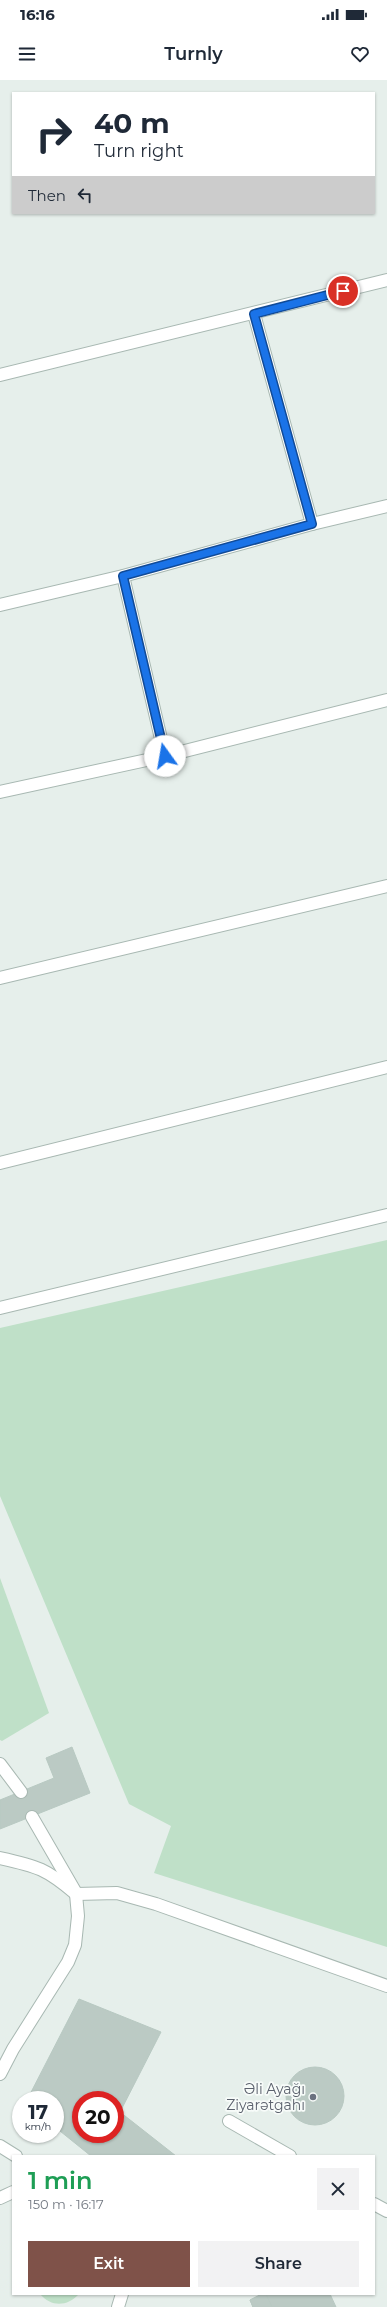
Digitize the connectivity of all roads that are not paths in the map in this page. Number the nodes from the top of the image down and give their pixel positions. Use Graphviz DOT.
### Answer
graph roads {
  1 [pos="387,280"];
  2 [pos="254,314"];
  3 [pos="0,375"];
  4 [pos="387,506"];
  5 [pos="312,524"];
  6 [pos="123,576"];
  7 [pos="0,605"];
  8 [pos="387,700"];
  9 [pos="165,756"];
  10 [pos="0,792"];
  11 [pos="387,886"];
  12 [pos="0,978"];
  13 [pos="387,1067"];
  14 [pos="0,1163"];
  15 [pos="387,1215"];
  16 [pos="0,1308"];
  17 [pos="0,1764"];
  18 [pos="21,1792"];
  19 [pos="32,1817"];
  20 [pos="0,1858"];
  21 [pos="76,1894"];
  22 [pos="387,1986"];
  23 [pos="0,2074"];
  24 [pos="229,2121"];
  25 [pos="0,2146"];
  26 [pos="14,2155"];
  27 [pos="288,2155"];
  28 [pos="12,2192"];
  29 [pos="0,2198"];
  30 [pos="375,2205"];
  31 [pos="387,2211"];
  32 [pos="122,2295"];
  33 [pos="118,2307"];
  1 -- 2 [label="street"];
  2 -- 3 [label="street"];
  2 -- 5 [label="street"];
  4 -- 5 [label="street"];
  5 -- 6 [label="street"];
  6 -- 7 [label="street"];
  6 -- 9 [label="street"];
  8 -- 9 [label="street"];
  9 -- 10 [label="street"];
  11 -- 12 [label="street"];
  13 -- 14 [label="street"];
  15 -- 16 [label="street"];
  17 -- 18 [label="street"];
  19 -- 21 [label="street"];
  20 -- 21 [label="street"];
  21 -- 22 [label="street"];
  21 -- 23 [label="street"];
  24 -- 27 [label="street"];
  25 -- 26 [label="street"];
  28 -- 29 [label="street"];
  30 -- 31 [label="street"];
  32 -- 33 [label="street"];
}
